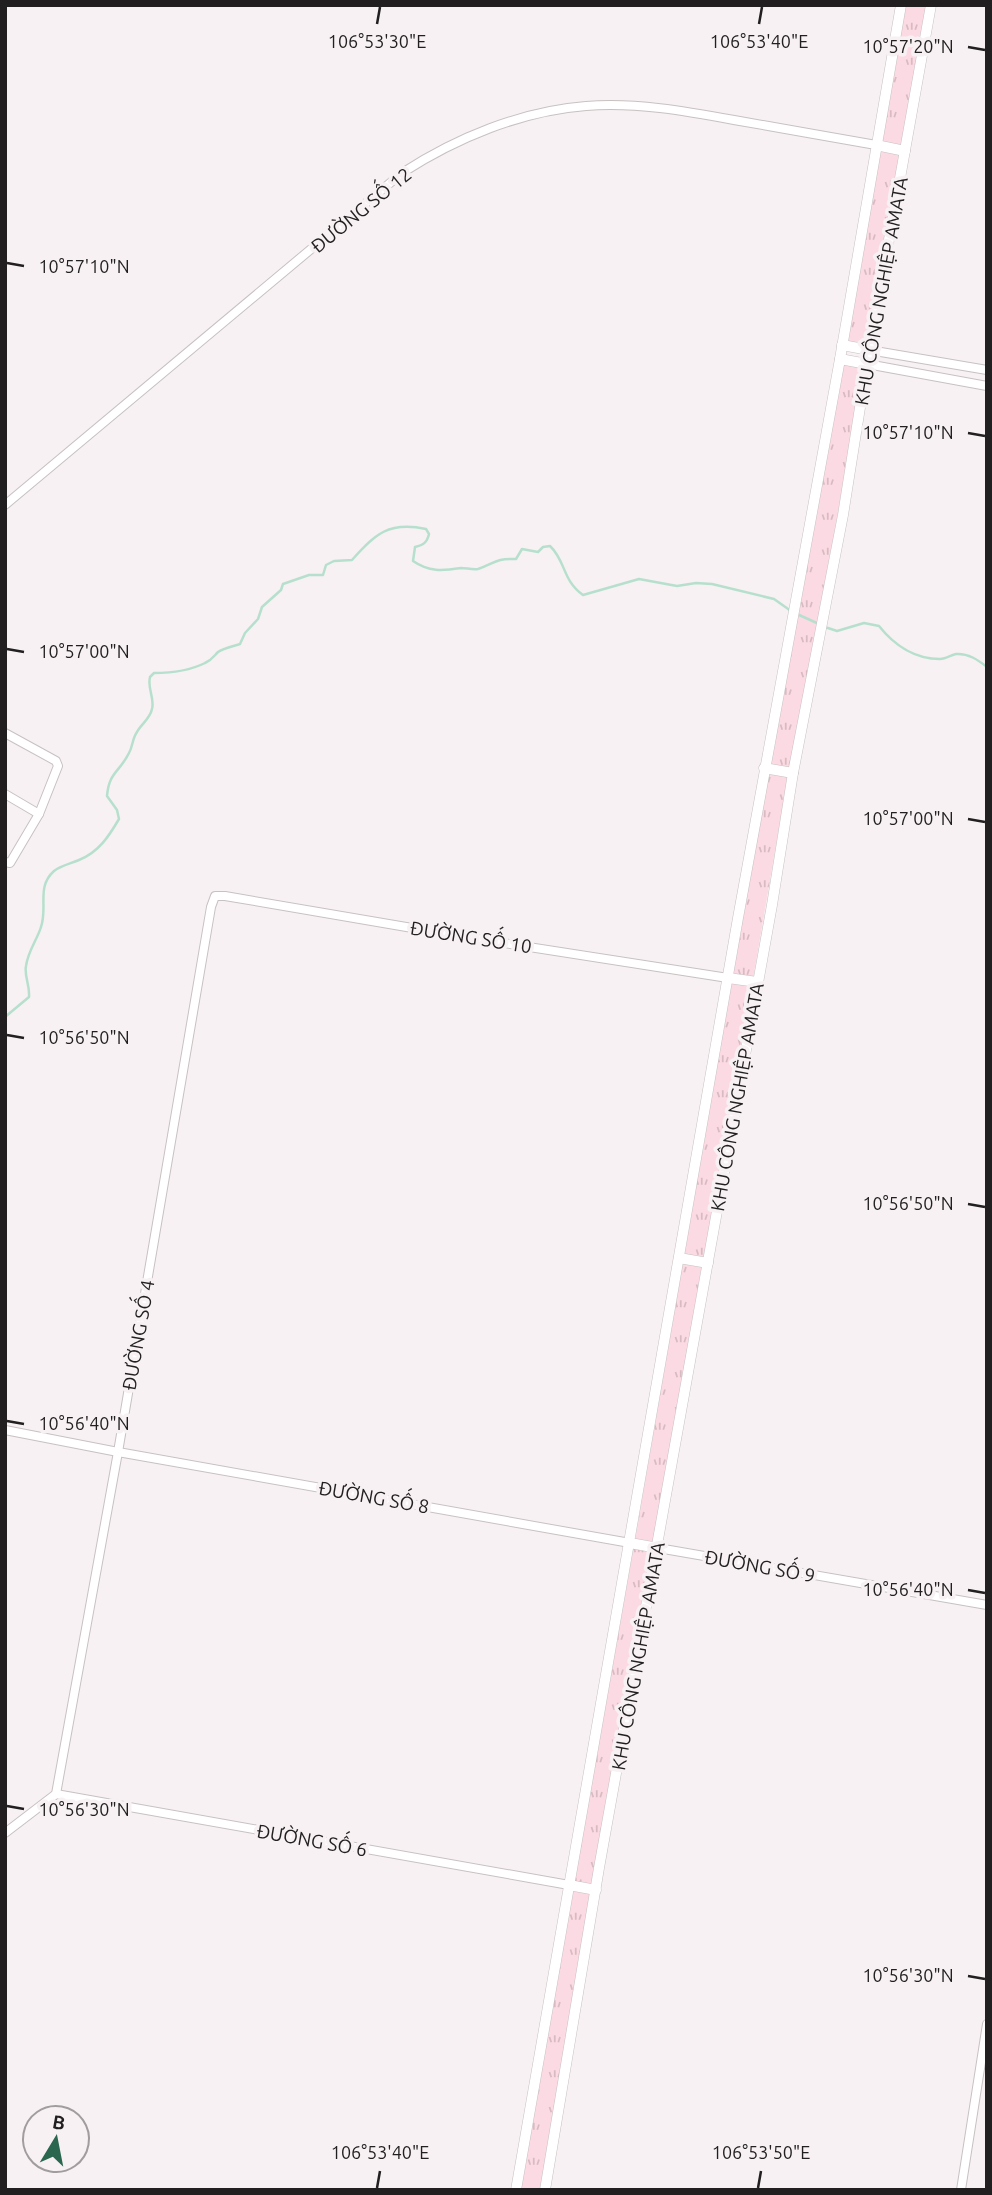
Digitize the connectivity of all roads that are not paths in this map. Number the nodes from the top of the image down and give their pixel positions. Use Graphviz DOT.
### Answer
graph roads {
  1 [pos="901,5"];
  2 [pos="931,5"];
  3 [pos="876,145"];
  4 [pos="905,151"];
  5 [pos="842,345"];
  6 [pos="869,350"];
  7 [pos="839,359"];
  8 [pos="867,364"];
  9 [pos="987,370"];
  10 [pos="987,386"];
  11 [pos="5,505"];
  12 [pos="5,733"];
  13 [pos="764,768"];
  14 [pos="793,773"];
  15 [pos="5,794"];
  16 [pos="39,814"];
  17 [pos="5,862"];
  18 [pos="215,897"];
  19 [pos="728,978"];
  20 [pos="757,982"];
  21 [pos="679,1258"];
  22 [pos="708,1263"];
  23 [pos="5,1430"];
  24 [pos="118,1452"];
  25 [pos="630,1543"];
  26 [pos="658,1548"];
  27 [pos="987,1605"];
  28 [pos="56,1794"];
  29 [pos="5,1833"];
  30 [pos="569,1885"];
  31 [pos="596,1890"];
  32 [pos="987,2024"];
  33 [pos="516,2190"];
  34 [pos="545,2190"];
  35 [pos="961,2190"];
  1 -- 3 [label="street, KHU CÔNG NGHIỆP AMATA"];
  2 -- 4 [label="street, KHU CÔNG NGHIỆP AMATA"];
  3 -- 4 [label="street"];
  3 -- 5 [label="street, KHU CÔNG NGHIỆP AMATA"];
  3 -- 11 [label="street, ĐƯỜNG SỐ 12"];
  4 -- 6 [label="street, KHU CÔNG NGHIỆP AMATA"];
  5 -- 6 [label="street"];
  5 -- 7 [label="street, KHU CÔNG NGHIỆP AMATA"];
  6 -- 8 [label="street, KHU CÔNG NGHIỆP AMATA"];
  6 -- 9 [label="street"];
  7 -- 8 [label="street"];
  7 -- 13 [label="street, KHU CÔNG NGHIỆP AMATA"];
  8 -- 10 [label="street"];
  8 -- 14 [label="street, KHU CÔNG NGHIỆP AMATA"];
  12 -- 16 [label="street"];
  13 -- 14 [label="street"];
  13 -- 19 [label="street, KHU CÔNG NGHIỆP AMATA"];
  14 -- 20 [label="street, KHU CÔNG NGHIỆP AMATA"];
  15 -- 16 [label="street"];
  16 -- 17 [label="street"];
  18 -- 19 [label="street, ĐƯỜNG SỐ 10"];
  18 -- 24 [label="street, ĐƯỜNG SỐ 4"];
  19 -- 20 [label="street"];
  19 -- 21 [label="street, KHU CÔNG NGHIỆP AMATA"];
  20 -- 22 [label="street, KHU CÔNG NGHIỆP AMATA"];
  21 -- 22 [label="street"];
  21 -- 25 [label="street, KHU CÔNG NGHIỆP AMATA"];
  22 -- 26 [label="street, KHU CÔNG NGHIỆP AMATA"];
  23 -- 24 [label="street, ĐƯỜNG SỐ 8"];
  24 -- 25 [label="street, ĐƯỜNG SỐ 8"];
  24 -- 28 [label="street, ĐƯỜNG SỐ 4"];
  25 -- 26 [label="street"];
  25 -- 30 [label="street, KHU CÔNG NGHIỆP AMATA"];
  26 -- 27 [label="street, ĐƯỜNG SỐ 9"];
  26 -- 31 [label="street, KHU CÔNG NGHIỆP AMATA"];
  28 -- 29 [label="street"];
  28 -- 30 [label="street, ĐƯỜNG SỐ 6"];
  30 -- 31 [label="street"];
  30 -- 33 [label="street, KHU CÔNG NGHIỆP AMATA"];
  31 -- 34 [label="street, KHU CÔNG NGHIỆP AMATA"];
  32 -- 35 [label="street"];
}
